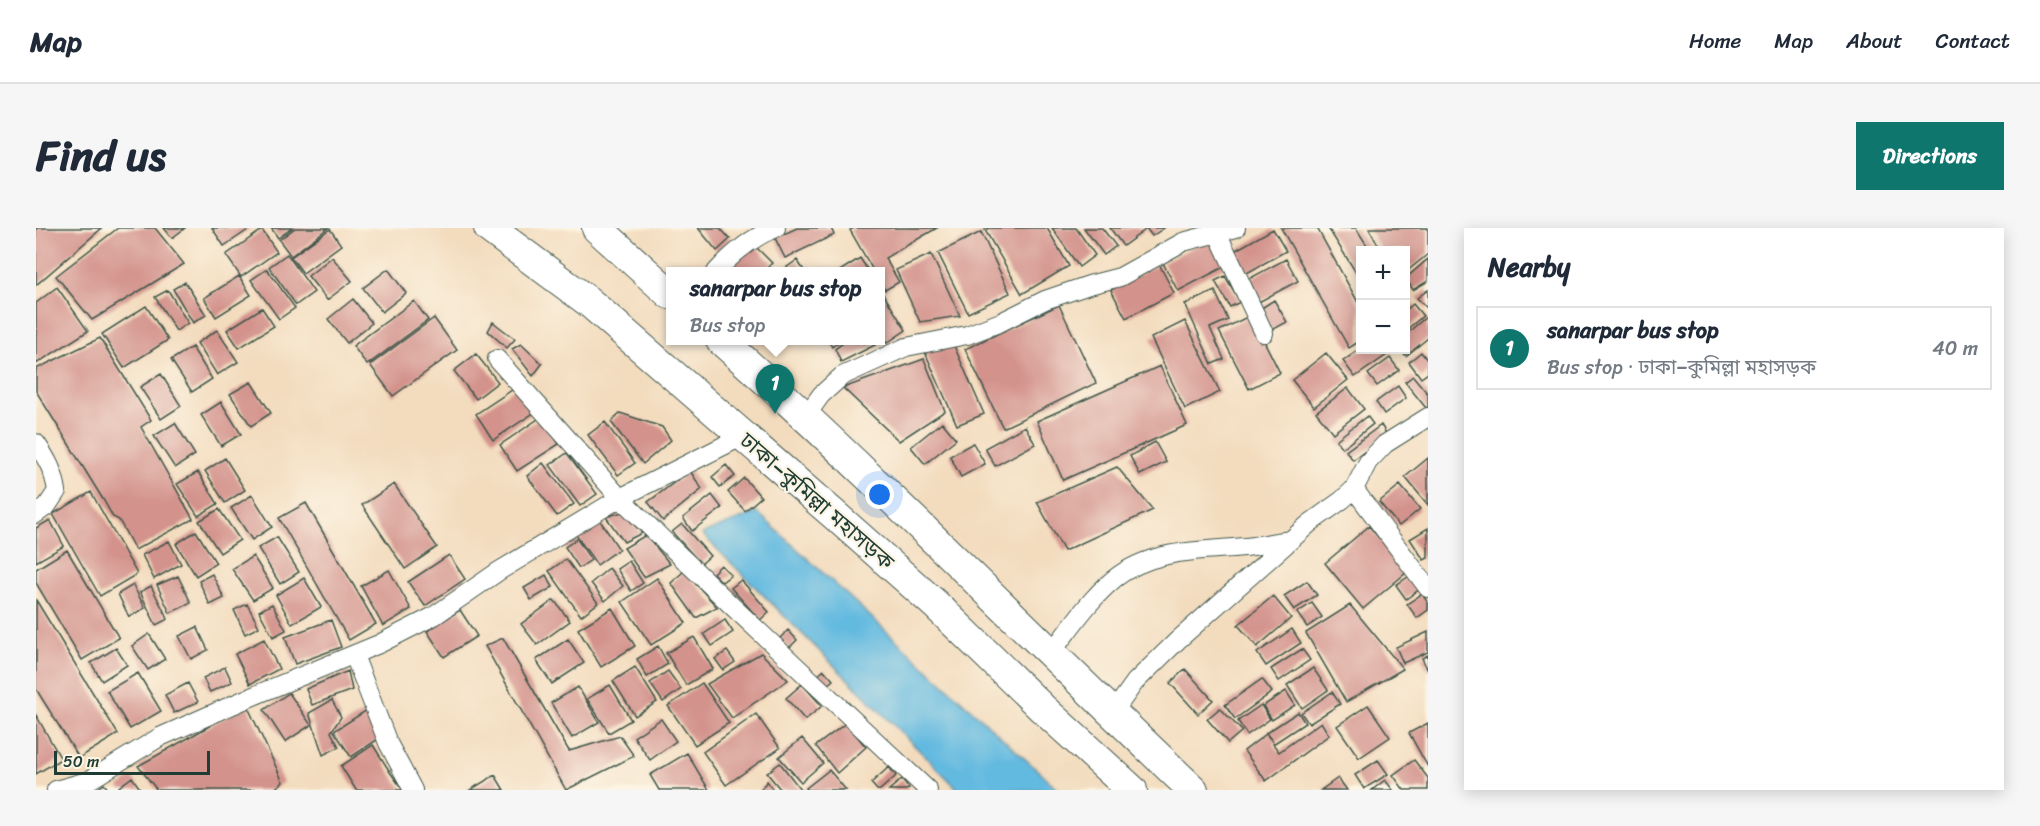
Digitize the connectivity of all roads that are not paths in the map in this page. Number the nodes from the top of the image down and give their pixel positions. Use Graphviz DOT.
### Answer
graph roads {
  1 [pos="489,228"];
  2 [pos="597,228"];
  3 [pos="776,228"];
  4 [pos="1236,228"];
  5 [pos="1216,230"];
  6 [pos="721,267"];
  7 [pos="666,290"];
  8 [pos="1264,333"];
  9 [pos="727,345"];
  10 [pos="497,359"];
  11 [pos="806,416"];
  12 [pos="1428,417"];
  13 [pos="743,436"];
  14 [pos="36,443"];
  15 [pos="1354,489"];
  16 [pos="620,498"];
  17 [pos="36,514"];
  18 [pos="1291,540"];
  19 [pos="1428,588"];
  20 [pos="1052,652"];
  21 [pos="354,655"];
  22 [pos="1112,714"];
  23 [pos="56,790"];
  24 [pos="413,790"];
  25 [pos="928,790"];
  26 [pos="1132,790"];
  27 [pos="1194,790"];
  1 -- 13 [label="highway, ঢাকা–কুমিল্লা মহাসড়ক"];
  2 -- 7 [label="highway"];
  3 -- 6 [label="street"];
  4 -- 5 [label="street"];
  5 -- 8 [label="street"];
  5 -- 11 [label="street"];
  9 -- 11 [label="highway"];
  10 -- 16 [label="street"];
  11 -- 20 [label="highway"];
  12 -- 15 [label="street"];
  13 -- 16 [label="street"];
  13 -- 26 [label="highway, ঢাকা–কুমিল্লা মহাসড়ক"];
  14 -- 17 [label="street"];
  15 -- 18 [label="street"];
  15 -- 19 [label="street"];
  16 -- 21 [label="street"];
  16 -- 25 [label="street"];
  18 -- 20 [label="street"];
  18 -- 22 [label="street"];
  20 -- 22 [label="highway"];
  21 -- 23 [label="street"];
  21 -- 24 [label="street"];
  22 -- 27 [label="highway"];
}
